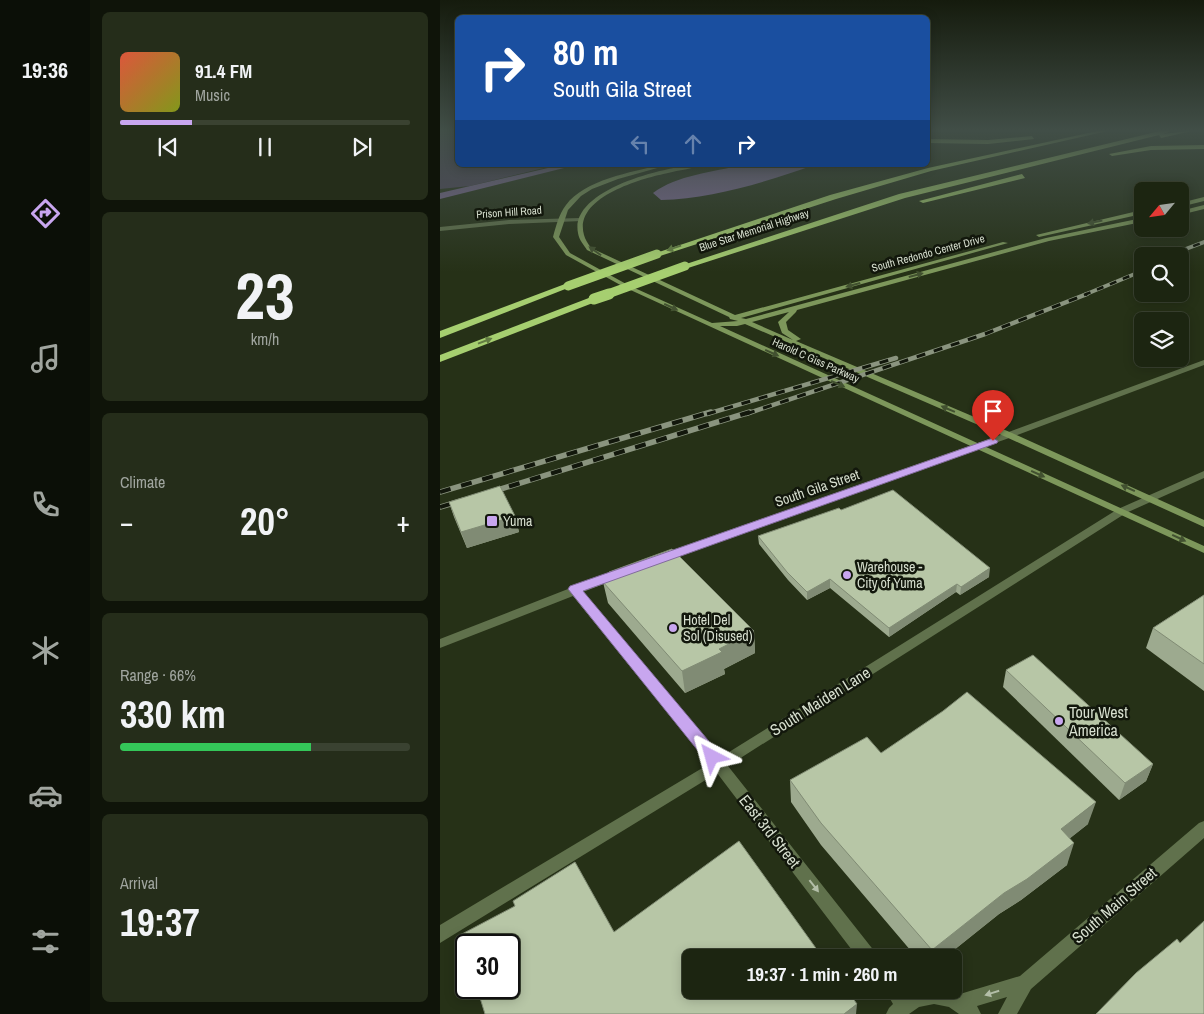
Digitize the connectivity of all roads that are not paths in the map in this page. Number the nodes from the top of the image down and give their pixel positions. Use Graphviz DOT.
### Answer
graph roads {
  1 [pos="620,177"];
  2 [pos="645,177"];
  3 [pos="885,177"];
  4 [pos="903,177"];
  5 [pos="978,177"];
  6 [pos="1017,177"];
  7 [pos="1204,199"];
  8 [pos="919,202"];
  9 [pos="1189,203"];
  10 [pos="1204,208"];
  11 [pos="1189,211"];
  12 [pos="881,212"];
  13 [pos="1134,214"];
  14 [pos="559,220"];
  15 [pos="580,220"];
  16 [pos="1134,222"];
  17 [pos="440,229"];
  18 [pos="699,240"];
  19 [pos="718,254"];
  20 [pos="709,306"];
  21 [pos="801,306"];
  22 [pos="762,309"];
  23 [pos="734,317"];
  24 [pos="700,321"];
  25 [pos="745,322"];
  26 [pos="724,325"];
  27 [pos="727,333"];
  28 [pos="440,335"];
  29 [pos="814,352"];
  30 [pos="440,359"];
  31 [pos="1204,362"];
  32 [pos="1009,436"];
  33 [pos="978,447"];
  34 [pos="1204,474"];
  35 [pos="1151,498"];
  36 [pos="1122,511"];
  37 [pos="1204,524"];
  38 [pos="1204,550"];
  39 [pos="658,559"];
  40 [pos="630,569"];
  41 [pos="574,589"];
  42 [pos="440,644"];
  43 [pos="719,765"];
  44 [pos="1204,828"];
  45 [pos="440,935"];
  46 [pos="862,949"];
  47 [pos="1025,982"];
  48 [pos="898,1003"];
  49 [pos="966,1008"];
  50 [pos="1007,1014"];
  1 -- 14 [label="main road"];
  2 -- 15 [label="main road"];
  3 -- 18 [label="highway"];
  4 -- 18 [label="highway, Blue Star Memorial Highway"];
  5 -- 19 [label="highway, Blue Star Memorial Highway"];
  6 -- 8 [label="highway"];
  7 -- 9 [label="main road"];
  10 -- 11 [label="main road"];
  12 -- 19 [label="highway"];
  13 -- 22 [label="main road, South Redondo Center Drive, one-way"];
  14 -- 15 [label="street, Prison Hill Road"];
  14 -- 17 [label="street, Prison Hill Road"];
  14 -- 24 [label="main road, Harold C Giss Parkway, one-way"];
  20 -- 15 [label="main road, Harold C Giss Parkway, one-way"];
  21 -- 16 [label="main road, South Redondo Center Drive, one-way"];
  18 -- 28 [label="highway, Blue Star Memorial Highway, one-way, bridge"];
  30 -- 19 [label="highway, Blue Star Memorial Highway, one-way, bridge"];
  20 -- 22 [label="main road"];
  20 -- 23 [label="main road, Harold C Giss Parkway"];
  21 -- 25 [label="main road, South Redondo Center Drive"];
  21 -- 29 [label="main road"];
  22 -- 23 [label="main road, South Redondo Center Drive"];
  23 -- 25 [label="main road, Harold C Giss Parkway"];
  23 -- 26 [label="main road, South Redondo Center Drive"];
  24 -- 26 [label="main road, South Redondo Center Drive"];
  24 -- 27 [label="main road, Harold C Giss Parkway"];
  25 -- 26 [label="main road, South Redondo Center Drive"];
  25 -- 29 [label="main road, Harold C Giss Parkway"];
  26 -- 27 [label="main road"];
  27 -- 33 [label="main road, Harold C Giss Parkway, one-way"];
  32 -- 29 [label="main road, Harold C Giss Parkway, one-way"];
  31 -- 32 [label="street, South Gila Street"];
  32 -- 33 [label="street, South Gila Street"];
  35 -- 32 [label="main road, Harold C Giss Parkway, one-way"];
  33 -- 36 [label="main road, Harold C Giss Parkway, one-way"];
  33 -- 39 [label="street, South Gila Street"];
  34 -- 35 [label="street, South Maiden Lane"];
  35 -- 36 [label="street, South Maiden Lane"];
  35 -- 37 [label="main road, Harold C Giss Parkway"];
  36 -- 38 [label="main road, Harold C Giss Parkway, one-way"];
  36 -- 43 [label="street, South Maiden Lane"];
  40 -- 41 [label="street"];
  41 -- 42 [label="street"];
  41 -- 43 [label="street, East 3rd Street"];
  43 -- 45 [label="street, South Maiden Lane"];
  43 -- 46 [label="street, East 3rd Street, one-way"];
  44 -- 47 [label="street, South Main Street"];
  47 -- 49 [label="street, South Main Street, one-way"];
  47 -- 50 [label="street, South Main Street"];
  48 -- 49 [label="street"];
}
